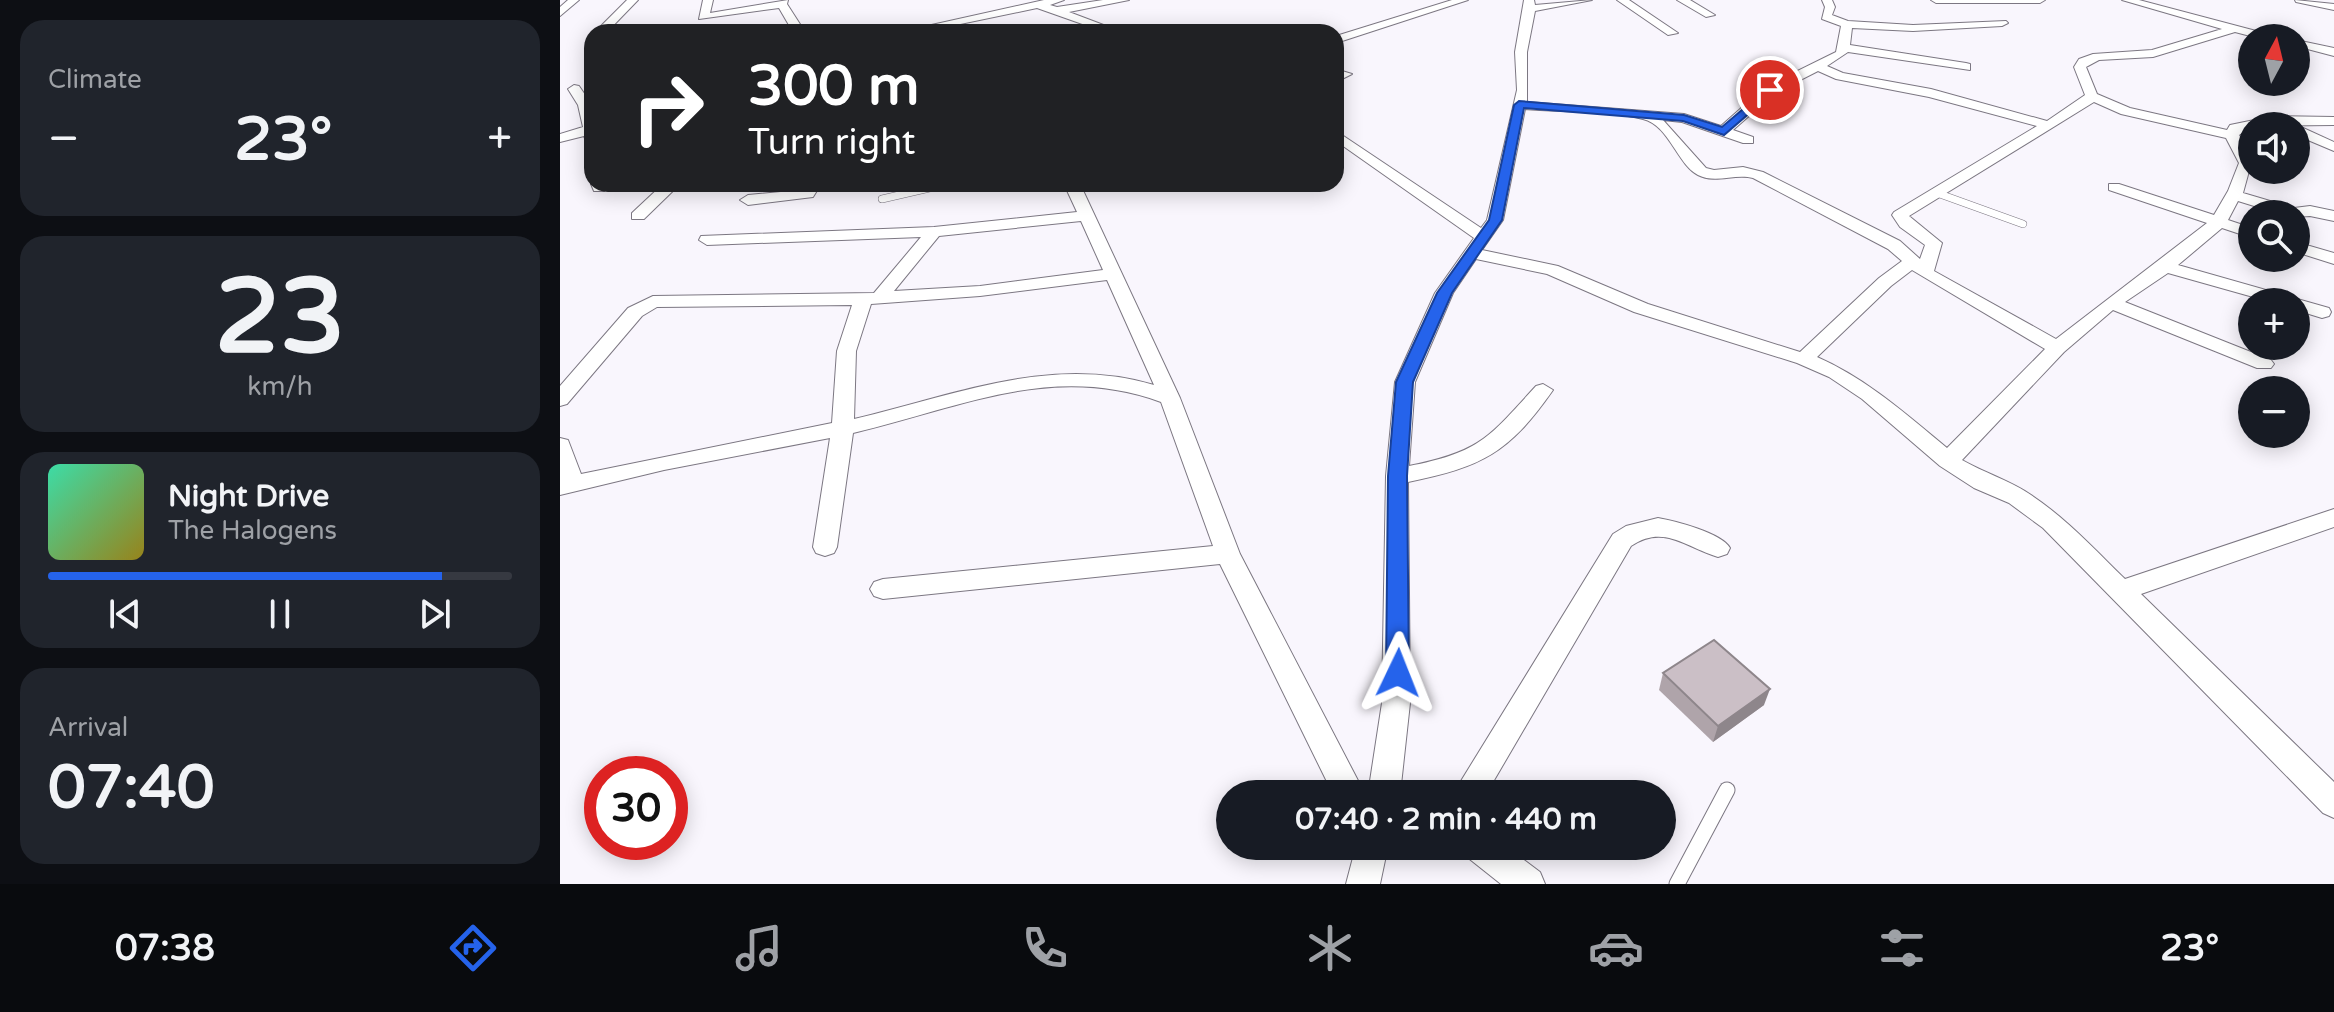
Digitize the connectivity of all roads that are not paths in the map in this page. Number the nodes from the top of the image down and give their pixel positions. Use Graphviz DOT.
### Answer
graph roads {
  1 [pos="574,0"];
  2 [pos="633,0"];
  3 [pos="708,0"];
  4 [pos="1124,0"];
  5 [pos="1587,0"];
  6 [pos="1622,0"];
  7 [pos="1682,0"];
  8 [pos="1827,0"];
  9 [pos="1936,0"];
  10 [pos="2040,0"];
  11 [pos="2127,0"];
  12 [pos="2300,0"];
  13 [pos="1457,1"];
  14 [pos="782,2"];
  15 [pos="1018,4"];
  16 [pos="1529,4"];
  17 [pos="1059,5"];
  18 [pos="2334,7"];
  19 [pos="560,13"];
  20 [pos="1710,15"];
  21 [pos="2002,23"];
  22 [pos="609,24"];
  23 [pos="794,24"];
  24 [pos="960,24"];
  25 [pos="1099,24"];
  26 [pos="1847,24"];
  27 [pos="2233,29"];
  28 [pos="2238,30"];
  29 [pos="1672,33"];
  30 [pos="1344,37"];
  31 [pos="2310,46"];
  32 [pos="1844,48"];
  33 [pos="2334,52"];
  34 [pos="1818,66"];
  35 [pos="1966,67"];
  36 [pos="574,89"];
  37 [pos="2092,96"];
  38 [pos="584,104"];
  39 [pos="1519,105"];
  40 [pos="1649,115"];
  41 [pos="2334,121"];
  42 [pos="2310,122"];
  43 [pos="2047,125"];
  44 [pos="2238,128"];
  45 [pos="1724,131"];
  46 [pos="584,134"];
  47 [pos="2232,135"];
  48 [pos="2310,136"];
  49 [pos="560,138"];
  50 [pos="1748,140"];
  51 [pos="1344,141"];
  52 [pos="2334,147"];
  53 [pos="2114,187"];
  54 [pos="664,192"];
  55 [pos="809,192"];
  56 [pos="912,192"];
  57 [pos="1076,192"];
  58 [pos="1937,193"];
  59 [pos="2234,195"];
  60 [pos="882,199"];
  61 [pos="748,200"];
  62 [pos="638,216"];
  63 [pos="1087,216"];
  64 [pos="2334,216"];
  65 [pos="2218,223"];
  66 [pos="2023,224"];
  67 [pos="2238,229"];
  68 [pos="934,232"];
  69 [pos="707,240"];
  70 [pos="1477,246"];
  71 [pos="2310,251"];
  72 [pos="2334,259"];
  73 [pos="1919,267"];
  74 [pos="2165,267"];
  75 [pos="1115,274"];
  76 [pos="2240,288"];
  77 [pos="872,299"];
  78 [pos="2111,303"];
  79 [pos="2310,308"];
  80 [pos="2322,312"];
  81 [pos="2057,348"];
  82 [pos="1804,359"];
  83 [pos="2264,364"];
  84 [pos="1543,390"];
  85 [pos="1170,398"];
  86 [pos="560,399"];
  87 [pos="842,428"];
  88 [pos="560,445"];
  89 [pos="1948,461"];
  90 [pos="1397,476"];
  91 [pos="567,485"];
  92 [pos="2334,518"];
  93 [pos="825,547"];
  94 [pos="1718,548"];
  95 [pos="1228,554"];
  96 [pos="883,589"];
  97 [pos="2120,591"];
  98 [pos="1342,780"];
  99 [pos="1392,780"];
  100 [pos="1477,780"];
  101 [pos="1727,790"];
  102 [pos="2334,803"];
  103 [pos="1369,860"];
  104 [pos="1496,860"];
  105 [pos="1363,884"];
  106 [pos="1528,884"];
  107 [pos="1677,884"];
  1 -- 19 [label="street"];
  2 -- 22 [label="street"];
  3 -- 14 [label="street"];
  4 -- 17 [label="street"];
  5 -- 16 [label="street"];
  6 -- 29 [label="street"];
  7 -- 20 [label="street"];
  8 -- 26 [label="street"];
  9 -- 10 [label="street"];
  11 -- 27 [label="street"];
  12 -- 18 [label="street"];
  13 -- 30 [label="street"];
  14 -- 23 [label="street"];
  15 -- 17 [label="street"];
  15 -- 24 [label="street"];
  16 -- 39 [label="street"];
  17 -- 25 [label="street"];
  21 -- 26 [label="street"];
  26 -- 32 [label="street"];
  27 -- 28 [label="street"];
  27 -- 37 [label="street"];
  31 -- 33 [label="street"];
  32 -- 34 [label="street"];
  32 -- 35 [label="street"];
  34 -- 43 [label="street"];
  34 -- 45 [label="street"];
  36 -- 38 [label="street"];
  37 -- 43 [label="street"];
  37 -- 47 [label="street"];
  39 -- 40 [label="street"];
  39 -- 70 [label="street"];
  40 -- 45 [label="street"];
  40 -- 73 [label="street"];
  41 -- 42 [label="street"];
  43 -- 58 [label="street"];
  44 -- 47 [label="street"];
  45 -- 50 [label="street"];
  46 -- 49 [label="street"];
  47 -- 59 [label="street"];
  48 -- 52 [label="street"];
  51 -- 70 [label="street"];
  53 -- 65 [label="street"];
  54 -- 62 [label="street"];
  55 -- 61 [label="street"];
  56 -- 60 [label="lane"];
  57 -- 63 [label="street"];
  58 -- 66 [label="lane"];
  58 -- 73 [label="street"];
  59 -- 64 [label="street"];
  59 -- 65 [label="street"];
  63 -- 68 [label="street"];
  63 -- 75 [label="street"];
  65 -- 67 [label="street"];
  65 -- 74 [label="street"];
  68 -- 69 [label="street"];
  68 -- 77 [label="street"];
  70 -- 82 [label="street"];
  70 -- 90 [label="street"];
  71 -- 72 [label="street"];
  73 -- 81 [label="street"];
  73 -- 82 [label="street"];
  74 -- 76 [label="street"];
  74 -- 78 [label="street"];
  75 -- 77 [label="street"];
  75 -- 85 [label="street"];
  77 -- 86 [label="street"];
  77 -- 87 [label="street"];
  78 -- 81 [label="street"];
  78 -- 83 [label="street"];
  79 -- 80 [label="street"];
  81 -- 89 [label="street"];
  82 -- 89 [label="street"];
  84 -- 90 [label="street"];
  85 -- 87 [label="street"];
  85 -- 95 [label="street"];
  87 -- 91 [label="street"];
  87 -- 93 [label="street"];
  88 -- 91 [label="street"];
  89 -- 97 [label="street"];
  90 -- 99 [label="street"];
  92 -- 97 [label="street"];
  94 -- 100 [label="street"];
  95 -- 96 [label="street"];
  95 -- 98 [label="street"];
  97 -- 102 [label="street"];
  101 -- 107 [label="lane"];
  103 -- 105 [label="street"];
  104 -- 106 [label="street"];
}
